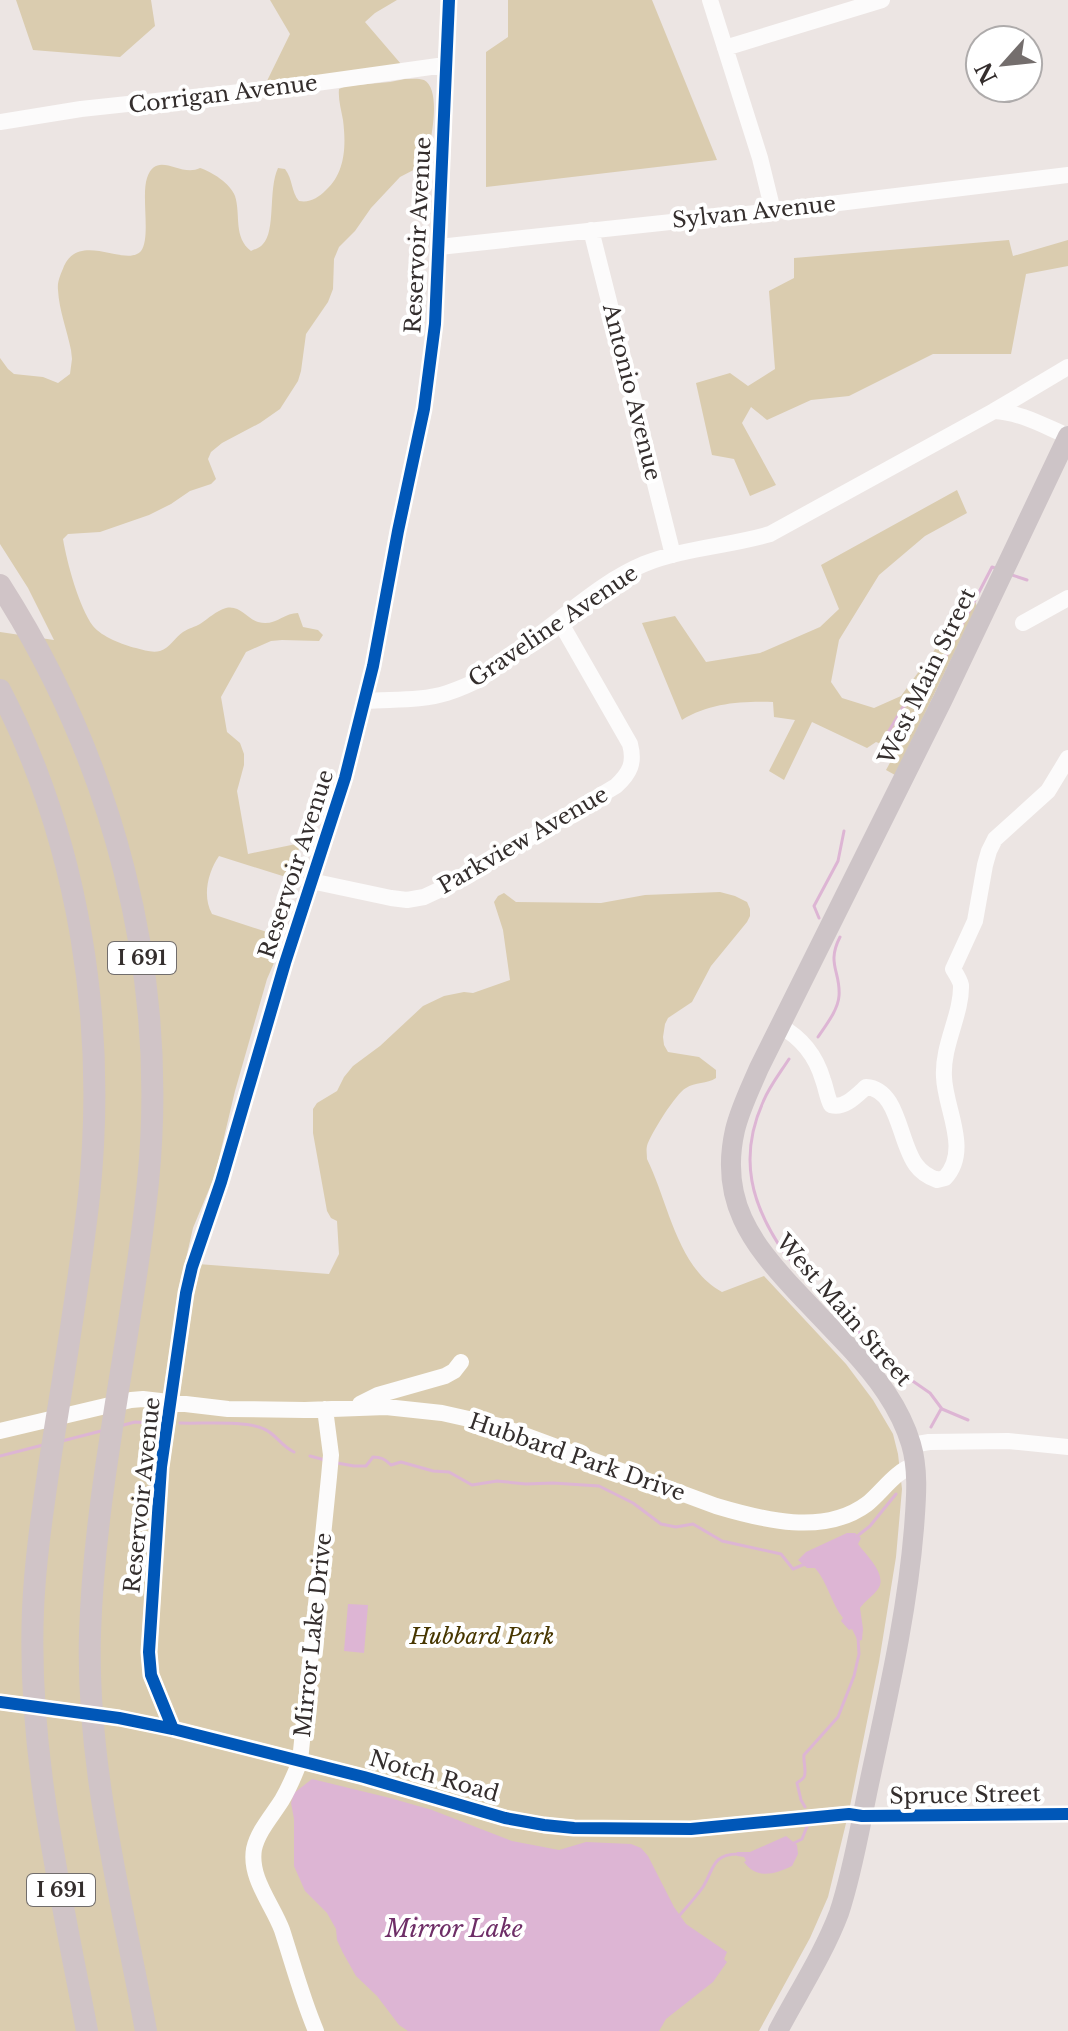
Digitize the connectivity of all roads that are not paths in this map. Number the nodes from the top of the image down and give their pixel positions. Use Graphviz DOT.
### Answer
graph roads {
  1 [pos="449,0"];
  2 [pos="710,0"];
  3 [pos="882,0"];
  4 [pos="725,48"];
  5 [pos="445,65"];
  6 [pos="0,122"];
  7 [pos="1068,175"];
  8 [pos="773,211"];
  9 [pos="591,230"];
  10 [pos="439,247"];
  11 [pos="1065,372"];
  12 [pos="994,411"];
  13 [pos="1068,436"];
  14 [pos="673,555"];
  15 [pos="0,585"];
  16 [pos="1068,598"];
  17 [pos="559,620"];
  18 [pos="1023,623"];
  19 [pos="0,690"];
  20 [pos="366,701"];
  21 [pos="1068,758"];
  22 [pos="311,881"];
  23 [pos="780,1026"];
  24 [pos="461,1362"];
  25 [pos="170,1401"];
  26 [pos="352,1407"];
  27 [pos="325,1409"];
  28 [pos="0,1431"];
  29 [pos="1068,1447"];
  30 [pos="913,1455"];
  31 [pos="0,1702"];
  32 [pos="173,1729"];
  33 [pos="300,1761"];
  34 [pos="1068,1814"];
  35 [pos="862,1816"];
  36 [pos="87,2031"];
  37 [pos="146,2031"];
  38 [pos="316,2031"];
  39 [pos="778,2031"];
  1 -- 5 [label="street, Reservoir Avenue"];
  2 -- 4 [label="street"];
  3 -- 4 [label="street"];
  4 -- 8 [label="street"];
  5 -- 6 [label="street, Corrigan Avenue"];
  5 -- 10 [label="street, Reservoir Avenue"];
  7 -- 8 [label="street, Sylvan Avenue"];
  8 -- 9 [label="street, Sylvan Avenue"];
  9 -- 10 [label="street, Sylvan Avenue"];
  9 -- 14 [label="street, Antonio Avenue"];
  10 -- 20 [label="street, Reservoir Avenue"];
  11 -- 12 [label="street, Graveline Avenue"];
  12 -- 13 [label="street"];
  12 -- 14 [label="street, Graveline Avenue"];
  13 -- 23 [label="main road, West Main Street"];
  14 -- 17 [label="street, Graveline Avenue"];
  15 -- 37 [label="highway, I 691"];
  16 -- 18 [label="street"];
  17 -- 20 [label="street, Graveline Avenue"];
  17 -- 22 [label="street, Parkview Avenue"];
  19 -- 36 [label="highway, I 691"];
  20 -- 22 [label="street, Reservoir Avenue"];
  21 -- 23 [label="street"];
  22 -- 25 [label="street, Reservoir Avenue"];
  23 -- 30 [label="main road, West Main Street"];
  24 -- 26 [label="street"];
  25 -- 27 [label="street, Hubbard Park Drive"];
  25 -- 28 [label="street, Reservoir Avenue"];
  25 -- 32 [label="street, Reservoir Avenue"];
  26 -- 27 [label="street, Hubbard Park Drive"];
  26 -- 30 [label="street, Hubbard Park Drive"];
  27 -- 33 [label="street, Mirror Lake Drive"];
  29 -- 30 [label="street"];
  30 -- 35 [label="main road, West Main Street"];
  31 -- 32 [label="street, Notch Road"];
  32 -- 33 [label="street, Notch Road"];
  33 -- 35 [label="street, Notch Road"];
  33 -- 38 [label="street, Mirror Lake Drive"];
  34 -- 35 [label="street, Spruce Street"];
  35 -- 39 [label="main road, West Main Street"];
}
